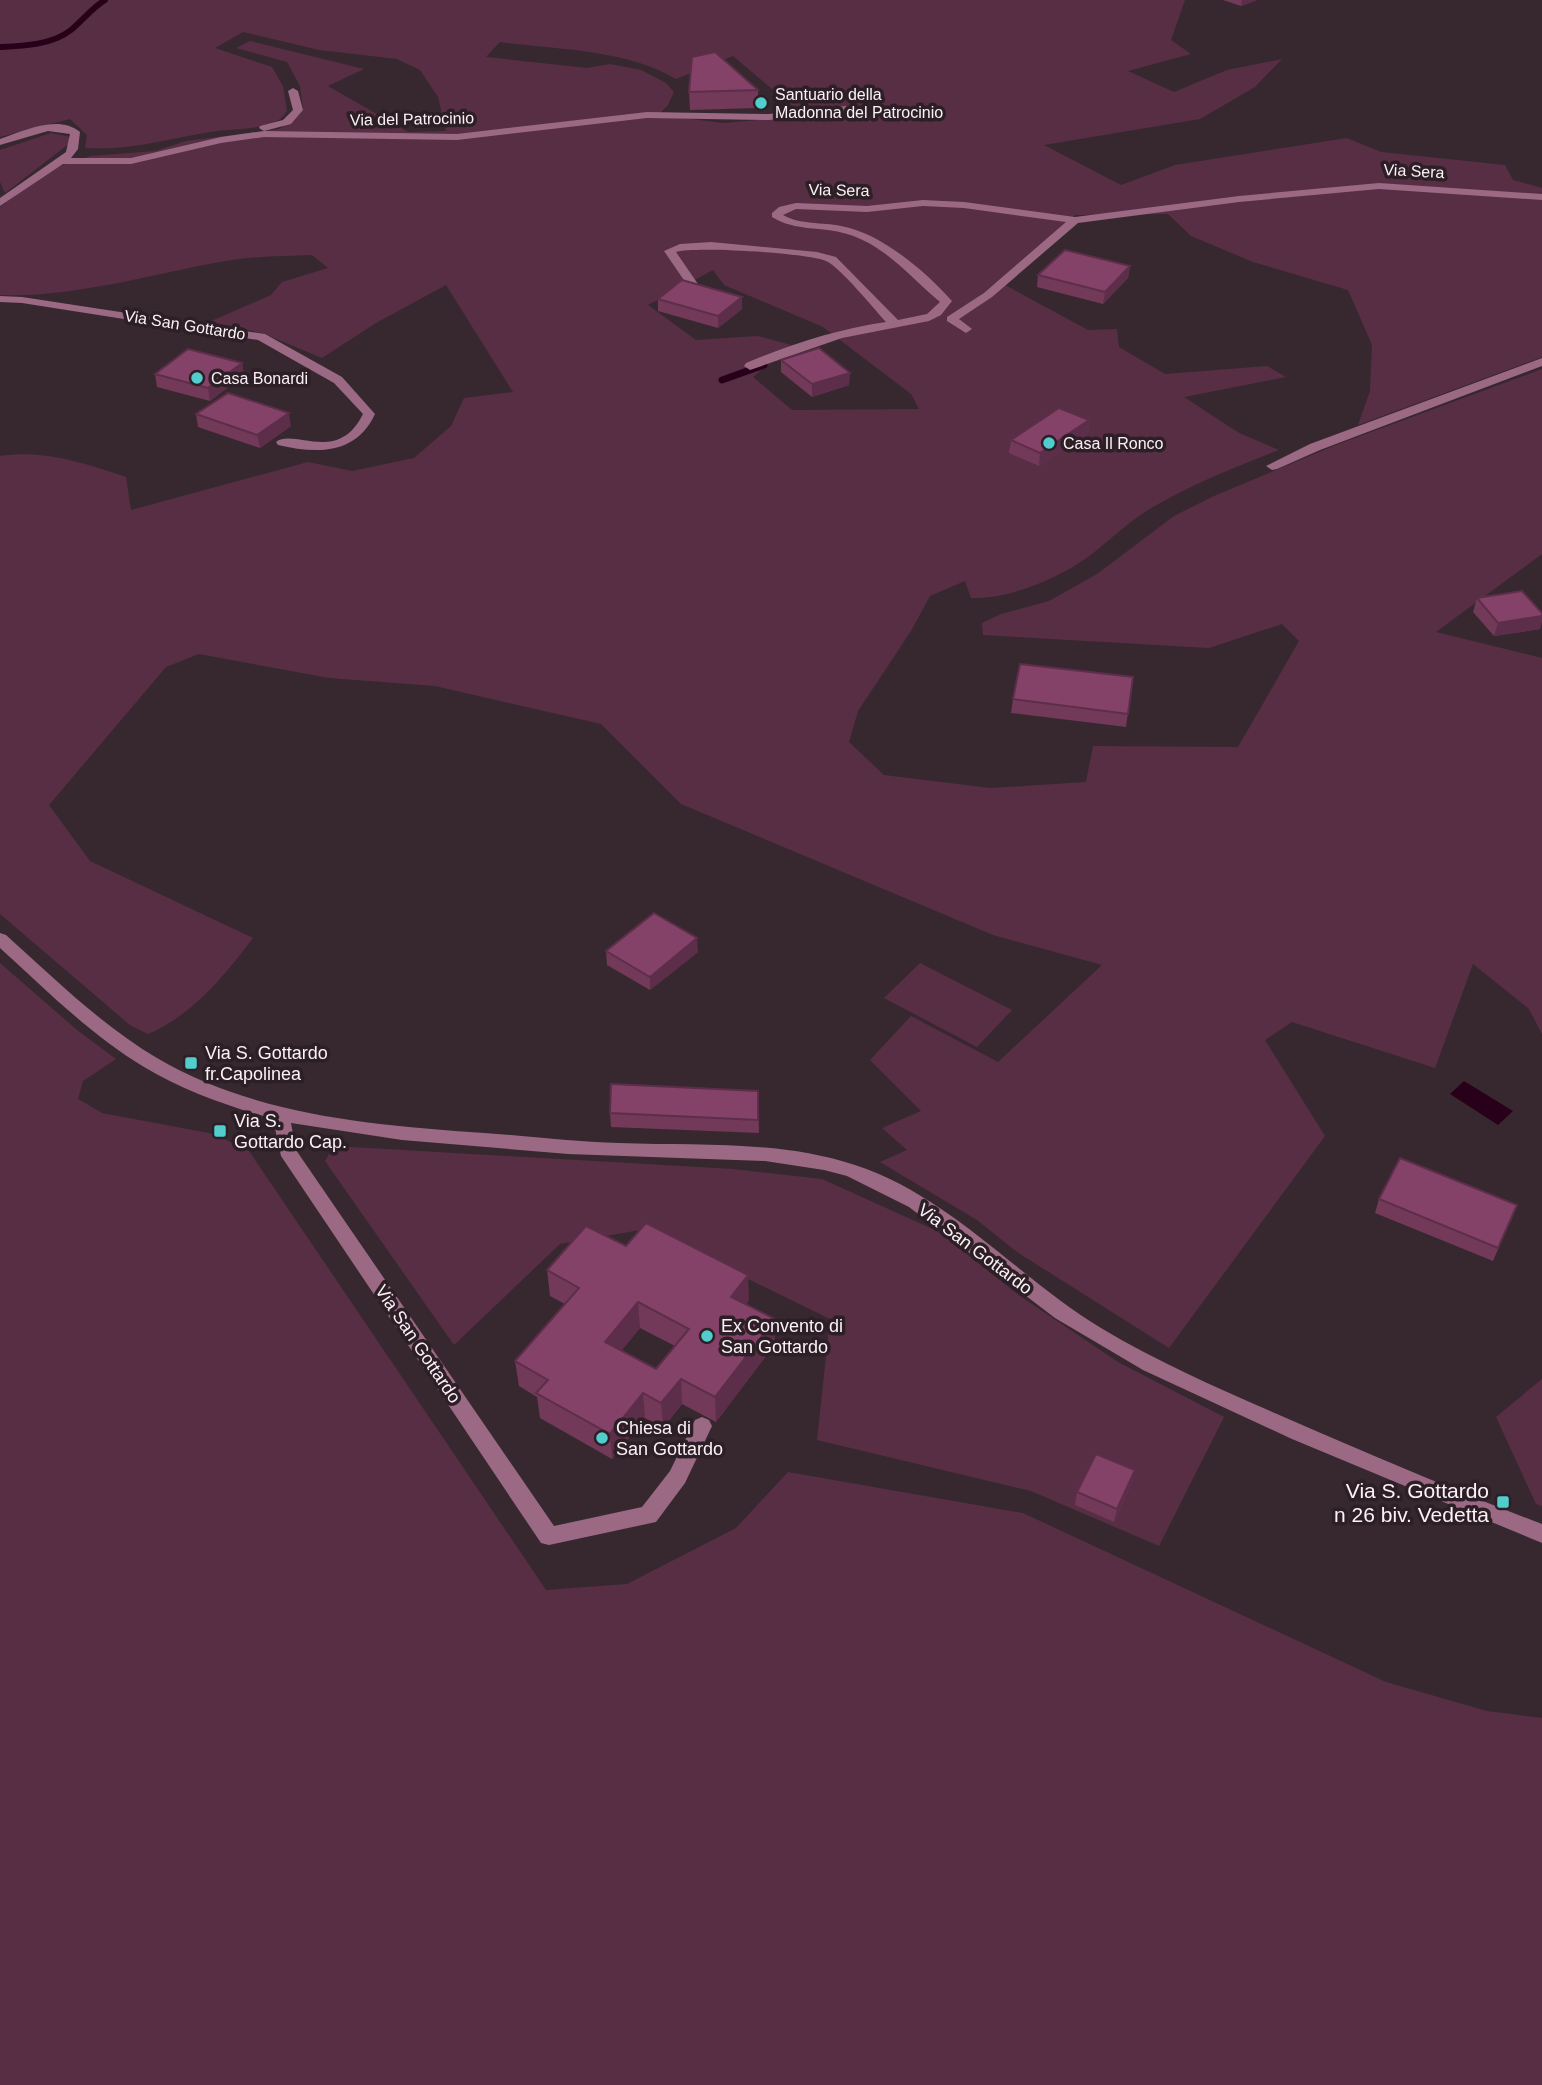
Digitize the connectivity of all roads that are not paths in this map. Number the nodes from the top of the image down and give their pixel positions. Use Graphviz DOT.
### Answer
graph roads {
  1 [pos="293,91"];
  2 [pos="846,109"];
  3 [pos="745,113"];
  4 [pos="726,117"];
  5 [pos="0,142"];
  6 [pos="73,151"];
  7 [pos="63,161"];
  8 [pos="1542,197"];
  9 [pos="0,203"];
  10 [pos="1076,217"];
  11 [pos="694,287"];
  12 [pos="0,299"];
  13 [pos="895,324"];
  14 [pos="966,328"];
  15 [pos="1542,362"];
  16 [pos="750,366"];
  17 [pos="282,442"];
  18 [pos="1272,466"];
  19 [pos="0,939"];
  20 [pos="281,1114"];
  21 [pos="702,1426"];
  22 [pos="1542,1534"];
  1 -- 6 [label="street"];
  2 -- 4 [label="street, Via del Patrocinio"];
  3 -- 4 [label="street"];
  4 -- 7 [label="street, Via del Patrocinio"];
  5 -- 6 [label="street"];
  6 -- 7 [label="street"];
  7 -- 9 [label="street"];
  8 -- 10 [label="street, Via Sera"];
  10 -- 13 [label="street, Via Sera"];
  10 -- 14 [label="street"];
  11 -- 13 [label="street"];
  12 -- 17 [label="street, Via San Gottardo"];
  13 -- 16 [label="street, Via Sera"];
  15 -- 18 [label="street"];
  19 -- 20 [label="street, Via San Gottardo"];
  20 -- 21 [label="street, Via San Gottardo"];
  20 -- 22 [label="street, Via San Gottardo"];
}
